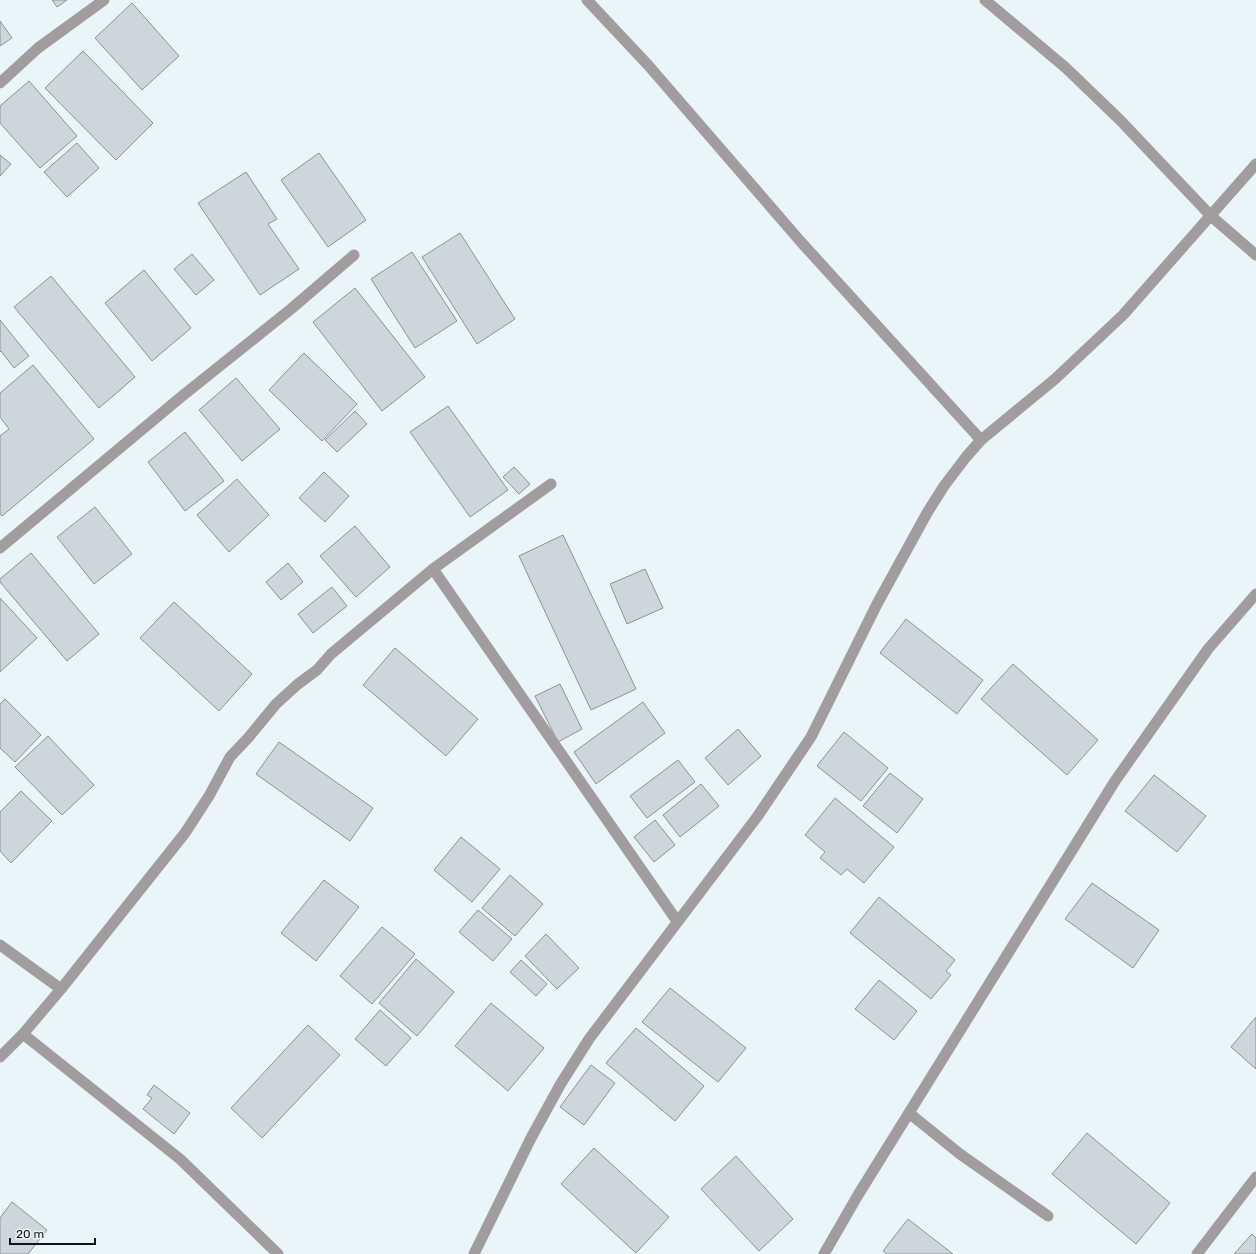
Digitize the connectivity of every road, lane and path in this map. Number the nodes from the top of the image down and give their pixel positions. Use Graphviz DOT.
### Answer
graph roads {
  1 [pos="104,0"];
  2 [pos="587,0"];
  3 [pos="985,0"];
  4 [pos="0,83"];
  5 [pos="1256,164"];
  6 [pos="1211,216"];
  7 [pos="354,254"];
  8 [pos="1256,255"];
  9 [pos="982,440"];
  10 [pos="551,484"];
  11 [pos="0,548"];
  12 [pos="433,569"];
  13 [pos="1256,594"];
  14 [pos="678,921"];
  15 [pos="0,944"];
  16 [pos="61,989"];
  17 [pos="23,1034"];
  18 [pos="0,1058"];
  19 [pos="909,1114"];
  20 [pos="1256,1177"];
  21 [pos="1048,1216"];
  22 [pos="278,1254"];
  23 [pos="474,1254"];
  24 [pos="824,1254"];
  25 [pos="1197,1254"];
  1 -- 4 [label="street"];
  2 -- 9 [label="street"];
  3 -- 6 [label="street"];
  5 -- 6 [label="street"];
  6 -- 8 [label="street"];
  6 -- 9 [label="street"];
  7 -- 11 [label="street"];
  9 -- 14 [label="street"];
  10 -- 12 [label="street"];
  12 -- 14 [label="street"];
  12 -- 16 [label="street"];
  13 -- 19 [label="street"];
  14 -- 23 [label="street"];
  15 -- 16 [label="street"];
  16 -- 17 [label="street"];
  17 -- 18 [label="street"];
  17 -- 22 [label="street"];
  19 -- 21 [label="street"];
  19 -- 24 [label="street"];
  20 -- 25 [label="street"];
}
